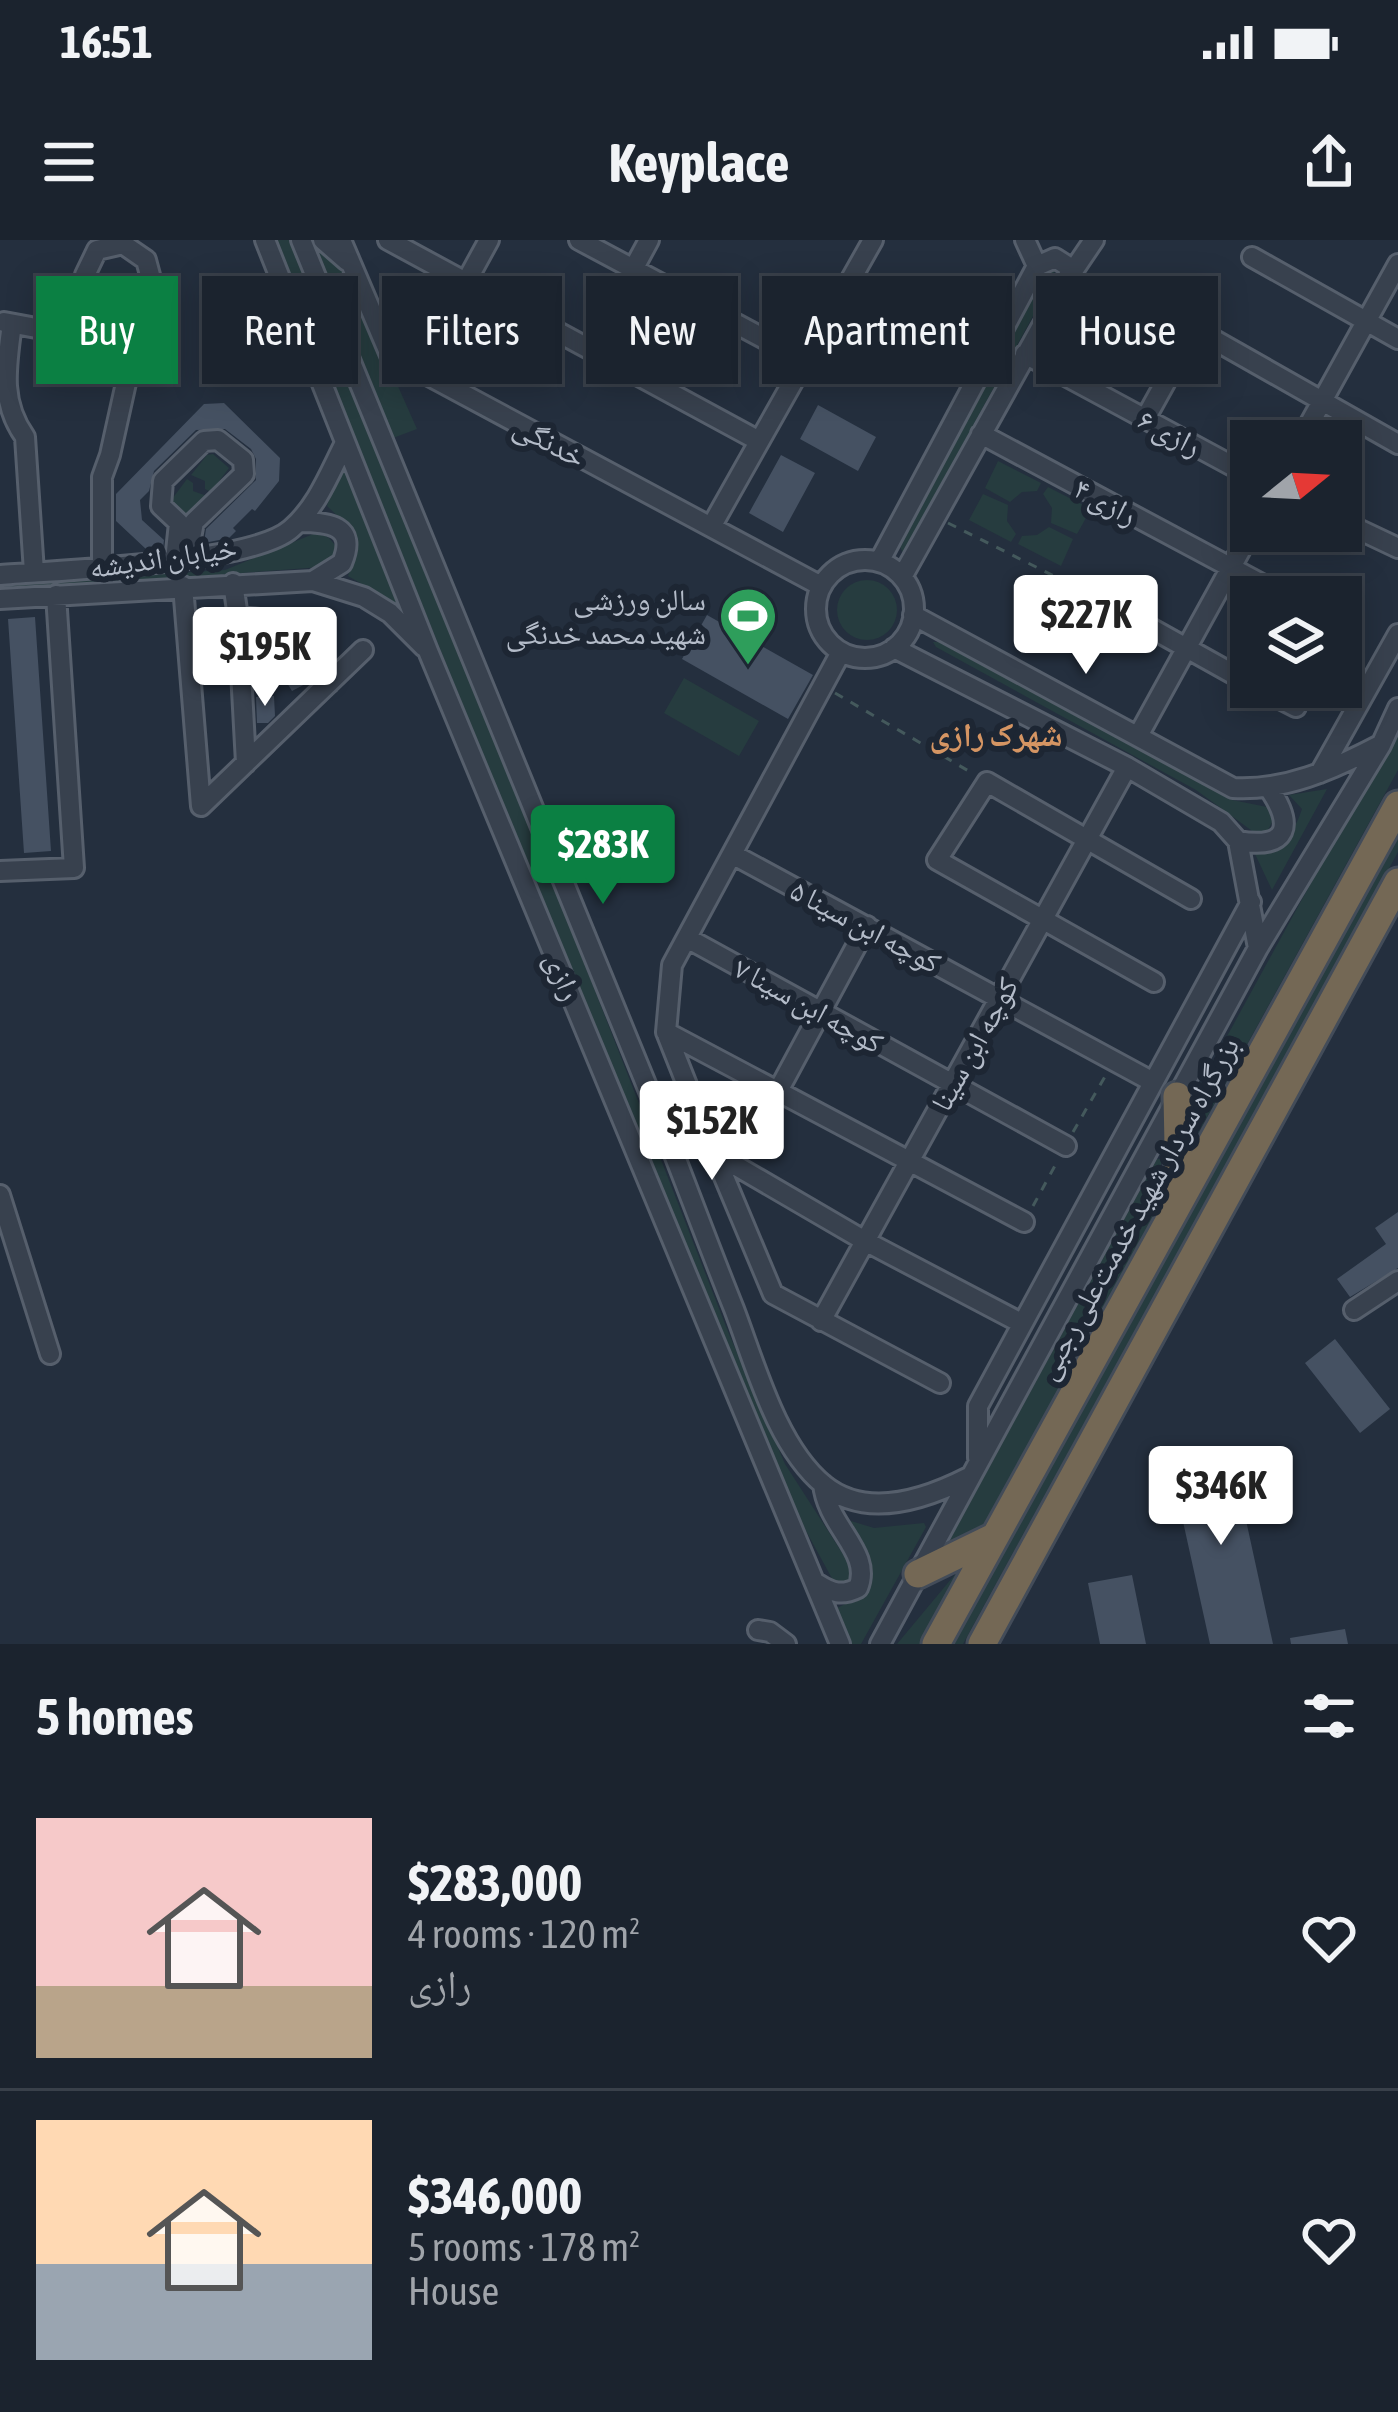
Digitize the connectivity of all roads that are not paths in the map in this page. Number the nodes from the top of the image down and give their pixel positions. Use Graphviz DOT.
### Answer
graph roads {
  1 [pos="265,240"];
  2 [pos="301,240"];
  3 [pos="323,240"];
  4 [pos="341,240"];
  5 [pos="388,240"];
  6 [pos="489,240"];
  7 [pos="579,240"];
  8 [pos="649,240"];
  9 [pos="873,240"];
  10 [pos="1025,240"];
  11 [pos="1094,240"];
  12 [pos="120,242"];
  13 [pos="1252,257"];
  14 [pos="350,264"];
  15 [pos="1398,264"];
  16 [pos="1037,266"];
  17 [pos="633,269"];
  18 [pos="1071,274"];
  19 [pos="455,276"];
  20 [pos="469,276"];
  21 [pos="629,276"];
  22 [pos="852,276"];
  23 [pos="1012,310"];
  24 [pos="6,322"];
  25 [pos="1366,322"];
  26 [pos="762,338"];
  27 [pos="1398,339"];
  28 [pos="1218,342"];
  29 [pos="1025,354"];
  30 [pos="653,384"];
  31 [pos="791,384"];
  32 [pos="972,384"];
  33 [pos="1164,384"];
  34 [pos="1323,401"];
  35 [pos="1145,419"];
  36 [pos="1312,420"];
  37 [pos="981,434"];
  38 [pos="759,441"];
  39 [pos="345,442"];
  40 [pos="1398,444"];
  41 [pos="1230,465"];
  42 [pos="299,522"];
  43 [pos="711,527"];
  44 [pos="1362,531"];
  45 [pos="1398,548"];
  46 [pos="1240,552"];
  47 [pos="181,560"];
  48 [pos="879,562"];
  49 [pos="101,567"];
  50 [pos="1231,568"];
  51 [pos="34,572"];
  52 [pos="0,575"];
  53 [pos="1246,576"];
  54 [pos="902,577"];
  55 [pos="313,581"];
  56 [pos="233,583"];
  57 [pos="183,586"];
  58 [pos="821,586"];
  59 [pos="1086,592"];
  60 [pos="56,595"];
  61 [pos="0,598"];
  62 [pos="913,614"];
  63 [pos="238,617"];
  64 [pos="1398,634"];
  65 [pos="895,648"];
  66 [pos="1186,649"];
  67 [pos="363,650"];
  68 [pos="428,651"];
  69 [pos="841,652"];
  70 [pos="1230,672"];
  71 [pos="329,682"];
  72 [pos="1398,708"];
  73 [pos="1138,736"];
  74 [pos="1381,745"];
  75 [pos="246,763"];
  76 [pos="1127,767"];
  77 [pos="1320,773"];
  78 [pos="1268,788"];
  79 [pos="1398,805"];
  80 [pos="1088,839"];
  81 [pos="1238,841"];
  82 [pos="732,854"];
  83 [pos="0,871"];
  84 [pos="1398,882"];
  85 [pos="1191,899"];
  86 [pos="1251,902"];
  87 [pos="1043,920"];
  88 [pos="867,926"];
  89 [pos="687,938"];
  90 [pos="587,939"];
  91 [pos="1258,948"];
  92 [pos="554,952"];
  93 [pos="1154,982"];
  94 [pos="1000,998"];
  95 [pos="820,1011"];
  96 [pos="666,1032"];
  97 [pos="952,1084"];
  98 [pos="1165,1089"];
  99 [pos="778,1091"];
  100 [pos="1066,1146"];
  101 [pos="714,1153"];
  102 [pos="909,1162"];
  103 [pos="0,1195"];
  104 [pos="1179,1199"];
  105 [pos="1024,1222"];
  106 [pos="865,1241"];
  107 [pos="1398,1281"];
  108 [pos="1354,1310"];
  109 [pos="821,1321"];
  110 [pos="1021,1323"];
  111 [pos="50,1354"];
  112 [pos="940,1383"];
  113 [pos="974,1470"];
  114 [pos="823,1484"];
  115 [pos="994,1537"];
  116 [pos="918,1574"];
  117 [pos="818,1584"];
  118 [pos="758,1630"];
  119 [pos="786,1644"];
  120 [pos="840,1644"];
  121 [pos="880,1644"];
  122 [pos="936,1644"];
  123 [pos="982,1644"];
  1 -- 39 [label="street, رازی"];
  2 -- 90 [label="street, رازی"];
  3 -- 14 [label="street"];
  4 -- 14 [label="street, خدنگی"];
  5 -- 19 [label="street"];
  6 -- 20 [label="street"];
  7 -- 17 [label="street"];
  8 -- 17 [label="street"];
  9 -- 22 [label="street"];
  10 -- 16 [label="street"];
  11 -- 18 [label="street"];
  12 -- 24 [label="street"];
  12 -- 49 [label="street"];
  13 -- 25 [label="street"];
  14 -- 43 [label="street, خدنگی"];
  15 -- 25 [label="street"];
  16 -- 18 [label="street"];
  16 -- 23 [label="street"];
  17 -- 21 [label="street"];
  17 -- 26 [label="street"];
  18 -- 29 [label="street"];
  24 -- 51 [label="street"];
  25 -- 27 [label="street"];
  25 -- 34 [label="street"];
  28 -- 34 [label="street"];
  29 -- 35 [label="street, رازی ۶"];
  29 -- 37 [label="street"];
  30 -- 38 [label="street"];
  31 -- 38 [label="street"];
  32 -- 48 [label="street"];
  33 -- 35 [label="street"];
  34 -- 36 [label="street"];
  34 -- 40 [label="street"];
  35 -- 41 [label="street, رازی ۶"];
  37 -- 50 [label="street, رازی ۴"];
  37 -- 54 [label="street"];
  38 -- 43 [label="street"];
  39 -- 42 [label="street"];
  39 -- 68 [label="street, رازی"];
  42 -- 47 [label="street, خیابان اندیشه"];
  42 -- 55 [label="street"];
  43 -- 58 [label="street, خدنگی"];
  44 -- 45 [label="street"];
  46 -- 50 [label="street"];
  47 -- 47 [label="street"];
  47 -- 49 [label="street, خیابان اندیشه"];
  48 -- 54 [label="street"];
  48 -- 58 [label="street"];
  49 -- 51 [label="street, خیابان اندیشه"];
  50 -- 53 [label="street, رازی ۴"];
  50 -- 66 [label="street"];
  51 -- 52 [label="street, خیابان اندیشه"];
  54 -- 62 [label="street"];
  55 -- 56 [label="street, خیابان اندیشه"];
  55 -- 68 [label="street, خیابان اندیشه"];
  56 -- 57 [label="street, خیابان اندیشه"];
  56 -- 63 [label="street"];
  57 -- 60 [label="street, خیابان اندیشه"];
  57 -- 75 [label="street"];
  58 -- 69 [label="street"];
  59 -- 66 [label="street"];
  60 -- 61 [label="street, خیابان اندیشه"];
  60 -- 83 [label="street"];
  62 -- 65 [label="street"];
  62 -- 73 [label="street"];
  63 -- 71 [label="street"];
  63 -- 75 [label="street"];
  64 -- 77 [label="street"];
  65 -- 69 [label="street"];
  65 -- 76 [label="street"];
  66 -- 70 [label="street"];
  66 -- 73 [label="street"];
  67 -- 71 [label="street"];
  68 -- 92 [label="street, رازی"];
  69 -- 82 [label="street"];
  71 -- 75 [label="street"];
  72 -- 74 [label="street"];
  73 -- 78 [label="street"];
  74 -- 77 [label="street"];
  74 -- 91 [label="street"];
  76 -- 80 [label="street, کوچه ابن سینا"];
  76 -- 81 [label="street"];
  77 -- 78 [label="street"];
  78 -- 81 [label="street"];
  79 -- 104 [label="highway, بزرگراه سردار شهید خدمت‌علی رجبی"];
  80 -- 85 [label="street"];
  80 -- 87 [label="street, کوچه ابن سینا"];
  80 -- 87 [label="street"];
  81 -- 86 [label="street"];
  82 -- 88 [label="street, کوچه ابن سینا ۵"];
  82 -- 89 [label="street"];
  84 -- 123 [label="highway"];
  86 -- 91 [label="street"];
  86 -- 98 [label="street"];
  87 -- 93 [label="street"];
  87 -- 94 [label="street, کوچه ابن سینا"];
  88 -- 94 [label="street, کوچه ابن سینا ۵"];
  88 -- 95 [label="street"];
  89 -- 95 [label="street, کوچه ابن سینا ۷"];
  89 -- 96 [label="street"];
  90 -- 92 [label="street"];
  90 -- 114 [label="street, رازی"];
  91 -- 98 [label="street"];
  92 -- 117 [label="street, رازی"];
  94 -- 97 [label="street, کوچه ابن سینا"];
  94 -- 98 [label="street, کوچه ابن سینا ۵"];
  95 -- 97 [label="street, کوچه ابن سینا ۷"];
  95 -- 99 [label="street"];
  96 -- 99 [label="street"];
  96 -- 101 [label="street"];
  97 -- 100 [label="street, کوچه ابن سینا ۷"];
  97 -- 102 [label="street, کوچه ابن سینا"];
  98 -- 104 [label="highway"];
  98 -- 110 [label="street"];
  98 -- 113 [label="street"];
  99 -- 102 [label="street"];
  101 -- 106 [label="street"];
  101 -- 109 [label="street"];
  102 -- 105 [label="street"];
  102 -- 106 [label="street, کوچه ابن سینا"];
  103 -- 111 [label="street"];
  104 -- 115 [label="highway, بزرگراه سردار شهید خدمت‌علی رجبی"];
  106 -- 109 [label="street, کوچه ابن سینا"];
  106 -- 110 [label="street"];
  107 -- 108 [label="street"];
  109 -- 112 [label="street"];
  110 -- 113 [label="street"];
  113 -- 114 [label="street"];
  113 -- 116 [label="street"];
  114 -- 117 [label="street, رازی"];
  115 -- 116 [label="highway"];
  115 -- 122 [label="highway, بزرگراه سردار شهید خدمت‌علی رجبی"];
  116 -- 121 [label="street"];
  117 -- 120 [label="street, رازی"];
  118 -- 119 [label="street"];
}
